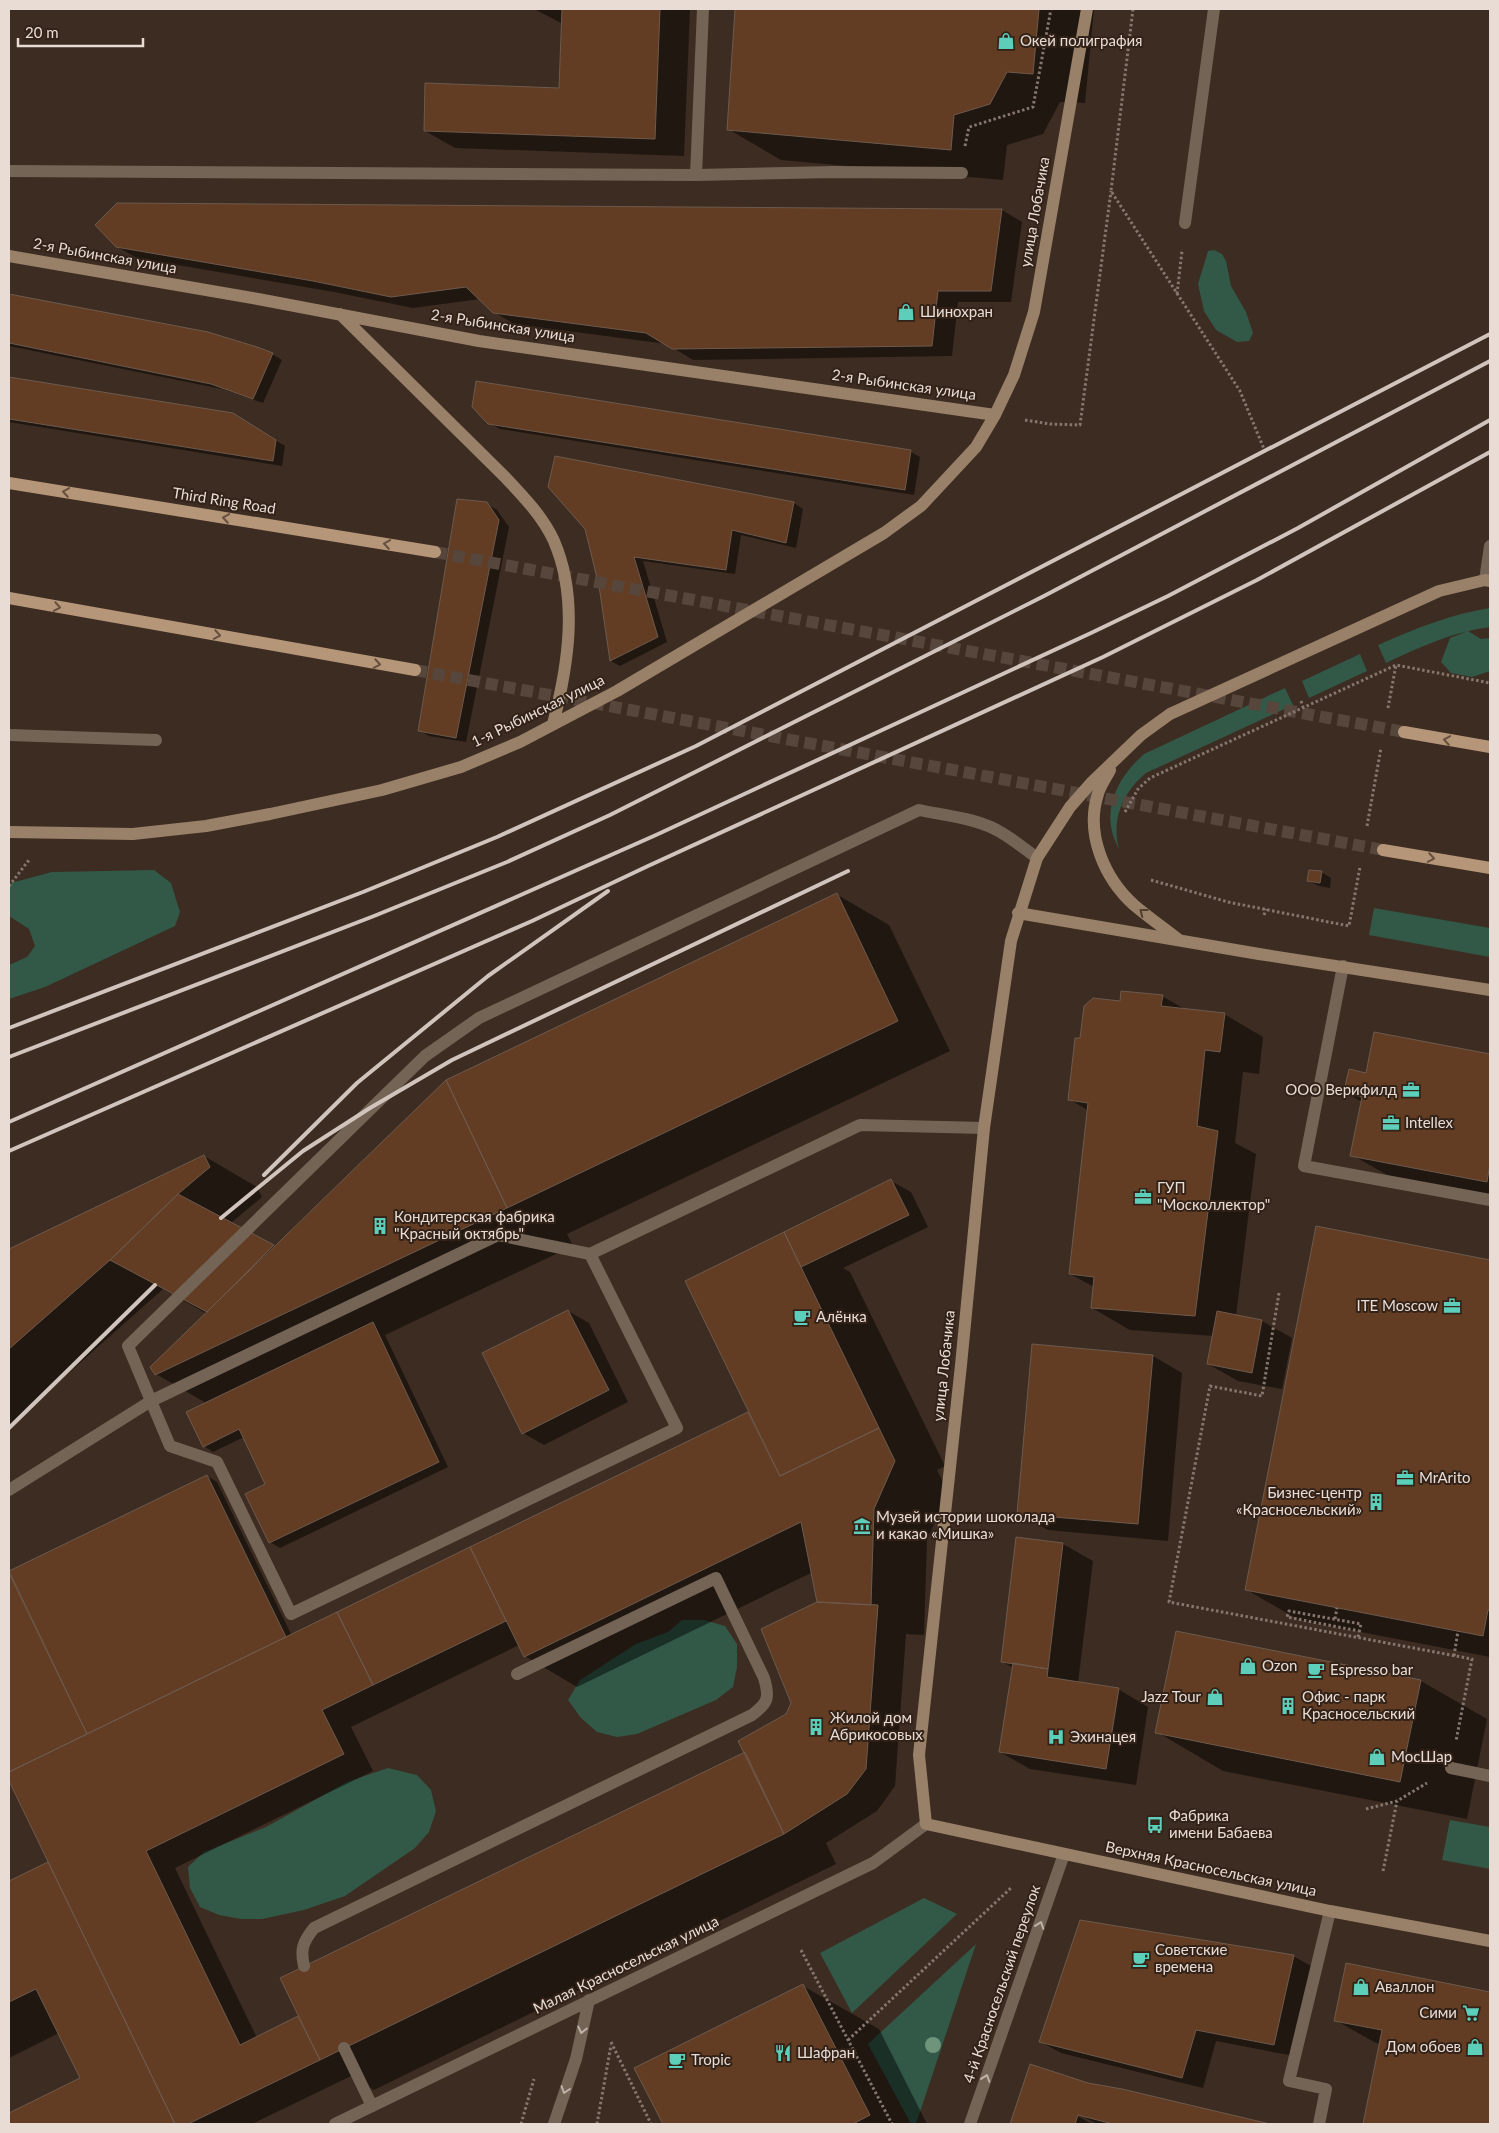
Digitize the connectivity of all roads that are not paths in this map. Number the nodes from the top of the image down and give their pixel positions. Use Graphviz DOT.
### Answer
graph roads {
  1 [pos="703,9"];
  2 [pos="1086,9"];
  3 [pos="1214,9"];
  4 [pos="9,170"];
  5 [pos="962,173"];
  6 [pos="696,175"];
  7 [pos="1185,223"];
  8 [pos="9,256"];
  9 [pos="340,314"];
  10 [pos="995,415"];
  11 [pos="9,483"];
  12 [pos="1490,546"];
  13 [pos="435,552"];
  14 [pos="1487,580"];
  15 [pos="9,598"];
  16 [pos="415,670"];
  17 [pos="553,724"];
  18 [pos="1404,732"];
  19 [pos="9,735"];
  20 [pos="156,740"];
  21 [pos="1490,747"];
  22 [pos="1116,759"];
  23 [pos="9,832"];
  24 [pos="1383,850"];
  25 [pos="1037,858"];
  26 [pos="1490,868"];
  27 [pos="1018,913"];
  28 [pos="1181,942"];
  29 [pos="1343,966"];
  30 [pos="1490,990"];
  31 [pos="984,1128"];
  32 [pos="1490,1200"];
  33 [pos="590,1254"];
  34 [pos="151,1400"];
  35 [pos="9,1490"];
  36 [pos="517,1674"];
  37 [pos="1451,1768"];
  38 [pos="1490,1776"];
  39 [pos="926,1824"];
  40 [pos="1064,1854"];
  41 [pos="1330,1911"];
  42 [pos="1490,1941"];
  43 [pos="304,1966"];
  44 [pos="589,2000"];
  45 [pos="344,2048"];
  46 [pos="372,2106"];
  47 [pos="335,2124"];
  48 [pos="554,2124"];
  49 [pos="970,2124"];
  50 [pos="1319,2124"];
  1 -- 6 [label="street"];
  2 -- 10 [label="street, улица Лобачика"];
  3 -- 7 [label="street"];
  4 -- 6 [label="street"];
  5 -- 6 [label="street"];
  8 -- 9 [label="street, 2-я Рыбинская улица"];
  9 -- 10 [label="street, 2-я Рыбинская улица"];
  9 -- 17 [label="street"];
  10 -- 17 [label="street, 1-я Рыбинская улица"];
  13 -- 11 [label="main road, Third Ring Road, one-way"];
  12 -- 14 [label="street"];
  14 -- 22 [label="street, улица Лобачика"];
  15 -- 16 [label="main road, one-way"];
  17 -- 23 [label="street, 1-я Рыбинская улица"];
  21 -- 18 [label="main road, one-way"];
  19 -- 20 [label="street"];
  22 -- 25 [label="street, улица Лобачика"];
  28 -- 22 [label="street, one-way"];
  24 -- 26 [label="main road, one-way"];
  25 -- 27 [label="street, улица Лобачика"];
  25 -- 34 [label="street"];
  27 -- 28 [label="street"];
  27 -- 31 [label="street, улица Лобачика"];
  28 -- 29 [label="street"];
  29 -- 30 [label="street"];
  29 -- 32 [label="street"];
  31 -- 33 [label="street"];
  31 -- 39 [label="street, улица Лобачика"];
  33 -- 34 [label="street"];
  33 -- 34 [label="street"];
  34 -- 35 [label="street"];
  36 -- 43 [label="street"];
  37 -- 38 [label="street"];
  39 -- 40 [label="street, Верхняя Красносельская улица"];
  39 -- 44 [label="street, Малая Красносельская улица"];
  40 -- 41 [label="street, Верхняя Красносельская улица"];
  49 -- 40 [label="street, 4-й Красносельский переулок, one-way"];
  41 -- 42 [label="street, Верхняя Красносельская улица"];
  41 -- 50 [label="street"];
  44 -- 46 [label="street, Малая Красносельская улица"];
  44 -- 48 [label="street, one-way"];
  45 -- 46 [label="street"];
  46 -- 47 [label="street, Малая Красносельская улица"];
}
